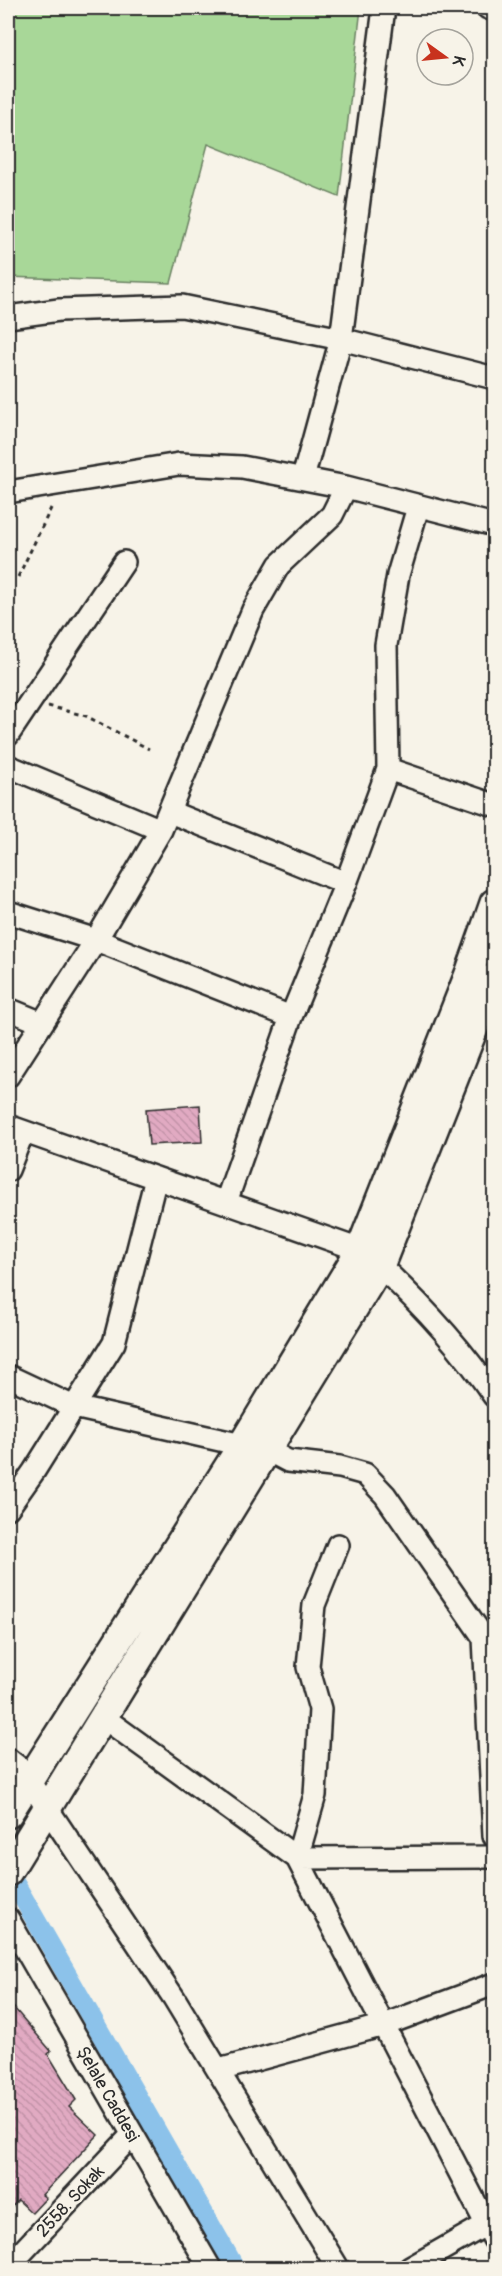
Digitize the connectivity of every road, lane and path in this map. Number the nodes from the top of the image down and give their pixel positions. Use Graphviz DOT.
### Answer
graph roads {
  1 [pos="384,8"];
  2 [pos="488,8"];
  3 [pos="495,10"];
  4 [pos="8,317"];
  5 [pos="341,339"];
  6 [pos="495,378"];
  7 [pos="303,478"];
  8 [pos="65,481"];
  9 [pos="346,487"];
  10 [pos="8,492"];
  11 [pos="418,507"];
  12 [pos="495,525"];
  13 [pos="124,562"];
  14 [pos="18,577"];
  15 [pos="30,701"];
  16 [pos="8,735"];
  17 [pos="149,749"];
  18 [pos="8,766"];
  19 [pos="388,770"];
  20 [pos="495,805"];
  21 [pos="165,821"];
  22 [pos="346,883"];
  23 [pos="495,903"];
  24 [pos="8,912"];
  25 [pos="96,940"];
  26 [pos="495,978"];
  27 [pos="489,1007"];
  28 [pos="8,1009"];
  29 [pos="291,1017"];
  30 [pos="42,1023"];
  31 [pos="8,1076"];
  32 [pos="15,1129"];
  33 [pos="8,1170"];
  34 [pos="156,1178"];
  35 [pos="226,1202"];
  36 [pos="370,1258"];
  37 [pos="8,1376"];
  38 [pos="495,1396"];
  39 [pos="74,1407"];
  40 [pos="255,1448"];
  41 [pos="8,1508"];
  42 [pos="338,1545"];
  43 [pos="489,1635"];
  44 [pos="104,1718"];
  45 [pos="8,1759"];
  46 [pos="30,1781"];
  47 [pos="47,1807"];
  48 [pos="8,1814"];
  49 [pos="495,1836"];
  50 [pos="495,1857"];
  51 [pos="297,1858"];
  52 [pos="8,1872"];
  53 [pos="8,1919"];
  54 [pos="495,1984"];
  55 [pos="384,2025"];
  56 [pos="219,2070"];
  57 [pos="132,2136"];
  58 [pos="492,2228"];
  59 [pos="8,2267"];
  60 [pos="210,2268"];
  61 [pos="338,2268"];
  62 [pos="410,2268"];
  1 -- 5 [label="street"];
  2 -- 3 [label="street"];
  4 -- 5 [label="street"];
  5 -- 6 [label="street"];
  5 -- 7 [label="street"];
  7 -- 8 [label="street"];
  7 -- 9 [label="street"];
  8 -- 10 [label="street"];
  8 -- 14 [label="path"];
  9 -- 11 [label="street"];
  9 -- 21 [label="street"];
  11 -- 12 [label="street"];
  11 -- 19 [label="street"];
  13 -- 15 [label="street"];
  15 -- 16 [label="street"];
  15 -- 17 [label="path"];
  18 -- 21 [label="street"];
  19 -- 20 [label="street"];
  19 -- 22 [label="street"];
  21 -- 22 [label="street"];
  21 -- 25 [label="street"];
  22 -- 29 [label="street"];
  23 -- 36 [label="main road"];
  24 -- 25 [label="street"];
  25 -- 29 [label="street"];
  25 -- 30 [label="street"];
  26 -- 27 [label="main road"];
  27 -- 36 [label="main road"];
  28 -- 30 [label="street"];
  29 -- 35 [label="street"];
  30 -- 31 [label="street"];
  32 -- 33 [label="street"];
  32 -- 34 [label="street"];
  34 -- 35 [label="street"];
  34 -- 39 [label="street"];
  35 -- 36 [label="street"];
  36 -- 38 [label="street"];
  36 -- 40 [label="main road"];
  37 -- 39 [label="street"];
  39 -- 40 [label="street"];
  39 -- 41 [label="street"];
  40 -- 43 [label="street"];
  40 -- 44 [label="main road"];
  40 -- 46 [label="main road"];
  42 -- 51 [label="street"];
  43 -- 49 [label="street"];
  44 -- 47 [label="main road"];
  44 -- 51 [label="street"];
  45 -- 46 [label="street"];
  46 -- 47 [label="street"];
  46 -- 48 [label="main road"];
  47 -- 52 [label="main road"];
  47 -- 56 [label="street"];
  50 -- 51 [label="street"];
  51 -- 55 [label="street"];
  53 -- 57 [label="street, Şelale Caddesi"];
  54 -- 55 [label="street"];
  55 -- 56 [label="street"];
  55 -- 58 [label="street"];
  56 -- 61 [label="street"];
  57 -- 59 [label="street, 2558. Sokak"];
  57 -- 60 [label="street, Şelale Caddesi"];
  58 -- 62 [label="street"];
}
